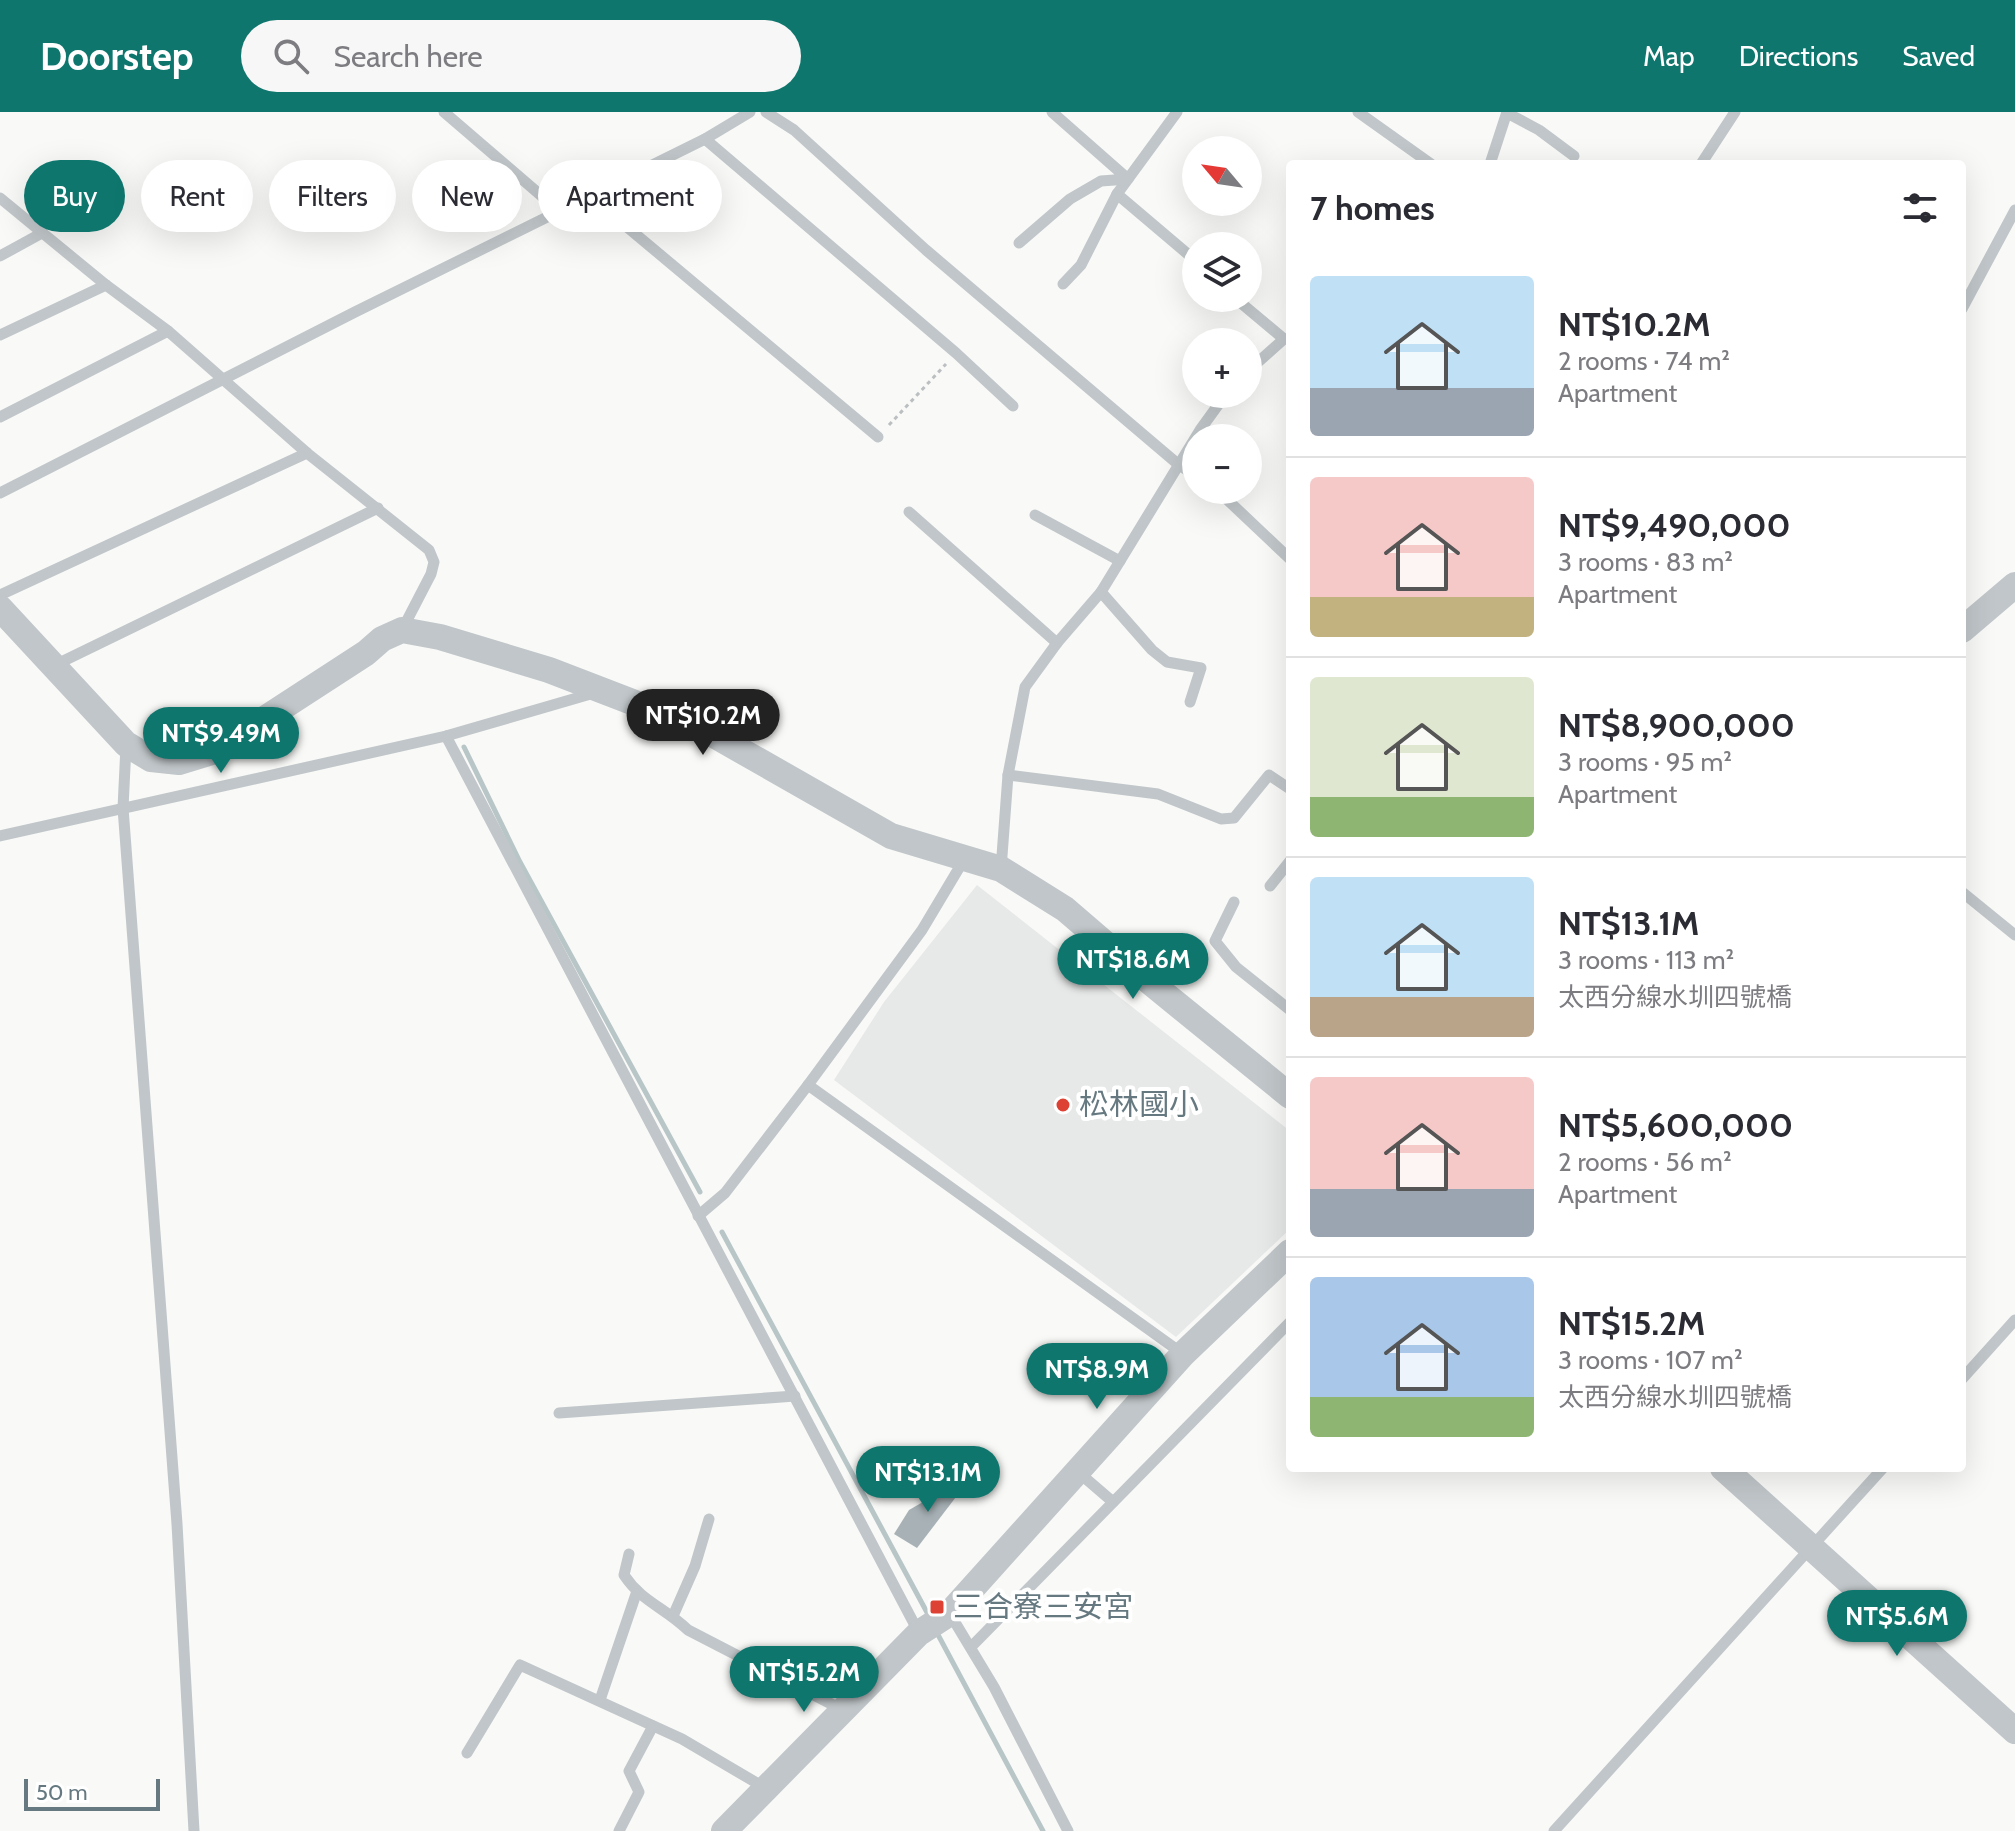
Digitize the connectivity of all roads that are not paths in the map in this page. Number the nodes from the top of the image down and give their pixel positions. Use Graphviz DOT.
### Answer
graph roads {
  1 [pos="444,112"];
  2 [pos="750,112"];
  3 [pos="766,112"];
  4 [pos="1052,112"];
  5 [pos="1177,112"];
  6 [pos="1358,112"];
  7 [pos="1507,112"];
  8 [pos="1735,112"];
  9 [pos="705,139"];
  10 [pos="1574,156"];
  11 [pos="663,160"];
  12 [pos="1425,160"];
  13 [pos="1491,160"];
  14 [pos="1704,160"];
  15 [pos="1128,179"];
  16 [pos="538,193"];
  17 [pos="1117,194"];
  18 [pos="0,198"];
  19 [pos="2015,210"];
  20 [pos="538,222"];
  21 [pos="633,232"];
  22 [pos="42,233"];
  23 [pos="1019,243"];
  24 [pos="1182,249"];
  25 [pos="0,256"];
  26 [pos="1063,284"];
  27 [pos="106,285"];
  28 [pos="1966,302"];
  29 [pos="1253,312"];
  30 [pos="168,331"];
  31 [pos="0,335"];
  32 [pos="1286,338"];
  33 [pos="1286,340"];
  34 [pos="1262,360"];
  35 [pos="224,379"];
  36 [pos="1013,406"];
  37 [pos="1216,408"];
  38 [pos="0,417"];
  39 [pos="878,437"];
  40 [pos="307,453"];
  41 [pos="1179,465"];
  42 [pos="1182,467"];
  43 [pos="0,493"];
  44 [pos="1232,504"];
  45 [pos="378,508"];
  46 [pos="909,512"];
  47 [pos="1035,515"];
  48 [pos="1286,555"];
  49 [pos="1120,561"];
  50 [pos="2015,585"];
  51 [pos="1101,592"];
  52 [pos="0,595"];
  53 [pos="0,608"];
  54 [pos="1966,627"];
  55 [pos="402,630"];
  56 [pos="1057,643"];
  57 [pos="52,666"];
  58 [pos="602,690"];
  59 [pos="1190,702"];
  60 [pos="446,736"];
  61 [pos="126,744"];
  62 [pos="1008,775"];
  63 [pos="1286,786"];
  64 [pos="123,808"];
  65 [pos="0,836"];
  66 [pos="965,857"];
  67 [pos="1286,866"];
  68 [pos="1001,869"];
  69 [pos="1270,886"];
  70 [pos="1966,895"];
  71 [pos="1234,902"];
  72 [pos="2015,935"];
  73 [pos="1286,1007"];
  74 [pos="808,1085"];
  75 [pos="1286,1093"];
  76 [pos="698,1216"];
  77 [pos="1286,1256"];
  78 [pos="2015,1320"];
  79 [pos="1286,1326"];
  80 [pos="1183,1354"];
  81 [pos="1966,1375"];
  82 [pos="795,1396"];
  83 [pos="559,1413"];
  84 [pos="1077,1471"];
  85 [pos="1727,1472"];
  86 [pos="1879,1472"];
  87 [pos="1113,1502"];
  88 [pos="709,1519"];
  89 [pos="1812,1548"];
  90 [pos="629,1554"];
  91 [pos="636,1594"];
  92 [pos="950,1613"];
  93 [pos="673,1616"];
  94 [pos="919,1633"];
  95 [pos="971,1647"];
  96 [pos="600,1700"];
  97 [pos="843,1710"];
  98 [pos="653,1726"];
  99 [pos="2015,1731"];
  100 [pos="467,1753"];
  101 [pos="767,1789"];
  102 [pos="194,1831"];
  103 [pos="619,1831"];
  104 [pos="724,1831"];
  105 [pos="1068,1831"];
  106 [pos="1554,1831"];
  1 -- 16 [label="lane"];
  2 -- 9 [label="lane"];
  3 -- 41 [label="lane"];
  4 -- 15 [label="lane"];
  5 -- 15 [label="lane"];
  6 -- 12 [label="lane"];
  7 -- 10 [label="lane"];
  7 -- 13 [label="lane"];
  8 -- 14 [label="lane"];
  9 -- 11 [label="lane"];
  9 -- 36 [label="lane"];
  15 -- 17 [label="lane"];
  15 -- 23 [label="lane"];
  17 -- 24 [label="lane"];
  17 -- 26 [label="lane"];
  18 -- 22 [label="lane"];
  19 -- 28 [label="lane"];
  20 -- 35 [label="lane"];
  21 -- 39 [label="lane"];
  22 -- 25 [label="lane"];
  22 -- 27 [label="lane"];
  27 -- 30 [label="lane"];
  27 -- 31 [label="lane"];
  29 -- 32 [label="lane"];
  30 -- 35 [label="lane"];
  30 -- 38 [label="lane"];
  33 -- 34 [label="lane"];
  35 -- 40 [label="lane"];
  35 -- 43 [label="lane"];
  37 -- 41 [label="lane"];
  40 -- 45 [label="lane"];
  40 -- 52 [label="lane"];
  41 -- 42 [label="lane"];
  41 -- 49 [label="lane"];
  44 -- 48 [label="lane"];
  45 -- 55 [label="lane"];
  45 -- 57 [label="lane"];
  46 -- 56 [label="lane"];
  47 -- 49 [label="lane"];
  49 -- 51 [label="lane"];
  50 -- 54 [label="street"];
  51 -- 56 [label="lane"];
  51 -- 59 [label="lane"];
  53 -- 57 [label="street"];
  55 -- 58 [label="street"];
  55 -- 61 [label="street"];
  56 -- 62 [label="lane"];
  57 -- 61 [label="street"];
  58 -- 60 [label="lane"];
  58 -- 66 [label="street"];
  60 -- 64 [label="lane"];
  60 -- 76 [label="lane"];
  61 -- 64 [label="lane"];
  62 -- 63 [label="lane"];
  62 -- 68 [label="lane"];
  64 -- 65 [label="lane"];
  64 -- 102 [label="lane"];
  66 -- 68 [label="street"];
  66 -- 74 [label="lane"];
  67 -- 69 [label="lane"];
  68 -- 75 [label="street"];
  70 -- 72 [label="lane"];
  71 -- 73 [label="lane"];
  74 -- 76 [label="lane"];
  74 -- 80 [label="lane"];
  76 -- 82 [label="lane"];
  77 -- 80 [label="street"];
  78 -- 81 [label="lane"];
  79 -- 87 [label="lane"];
  80 -- 84 [label="street"];
  82 -- 83 [label="lane"];
  82 -- 94 [label="lane"];
  84 -- 87 [label="lane"];
  84 -- 92 [label="street"];
  85 -- 89 [label="street"];
  86 -- 89 [label="lane"];
  87 -- 95 [label="lane"];
  88 -- 93 [label="lane"];
  89 -- 99 [label="street"];
  89 -- 106 [label="lane"];
  90 -- 91 [label="lane"];
  91 -- 93 [label="lane"];
  91 -- 96 [label="lane"];
  92 -- 94 [label="street"];
  92 -- 95 [label="lane"];
  93 -- 97 [label="lane"];
  94 -- 97 [label="street"];
  95 -- 105 [label="lane"];
  96 -- 98 [label="lane"];
  96 -- 100 [label="lane"];
  97 -- 101 [label="street"];
  98 -- 101 [label="lane"];
  98 -- 103 [label="lane"];
  101 -- 104 [label="street"];
}
